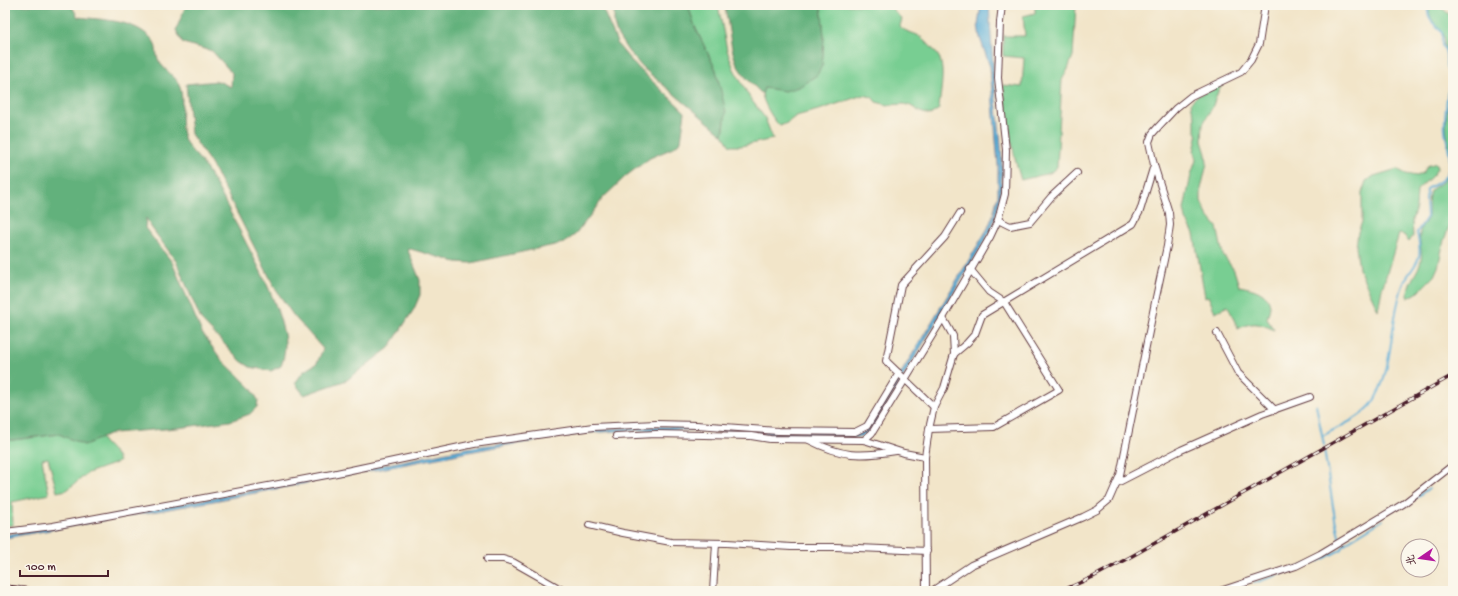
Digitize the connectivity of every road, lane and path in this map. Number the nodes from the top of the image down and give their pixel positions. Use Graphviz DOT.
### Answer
graph roads {
  1 [pos="1002,5"];
  2 [pos="1265,5"];
  3 [pos="1154,165"];
  4 [pos="1077,173"];
  5 [pos="960,213"];
  6 [pos="998,220"];
  7 [pos="970,269"];
  8 [pos="1004,302"];
  9 [pos="943,318"];
  10 [pos="1217,333"];
  11 [pos="954,354"];
  12 [pos="902,376"];
  13 [pos="1310,397"];
  14 [pos="934,407"];
  15 [pos="1275,410"];
  16 [pos="929,429"];
  17 [pos="616,436"];
  18 [pos="807,439"];
  19 [pos="864,440"];
  20 [pos="898,451"];
  21 [pos="926,457"];
  22 [pos="1453,465"];
  23 [pos="1117,483"];
  24 [pos="589,525"];
  25 [pos="5,532"];
  26 [pos="716,543"];
  27 [pos="927,551"];
  28 [pos="487,559"];
  29 [pos="564,591"];
  30 [pos="713,591"];
  31 [pos="926,591"];
  32 [pos="932,591"];
  33 [pos="1220,591"];
  1 -- 6 [label="street"];
  2 -- 3 [label="street"];
  3 -- 8 [label="street"];
  3 -- 23 [label="street"];
  4 -- 6 [label="street"];
  5 -- 12 [label="street"];
  6 -- 7 [label="street"];
  7 -- 8 [label="street"];
  7 -- 9 [label="street"];
  8 -- 11 [label="street"];
  8 -- 16 [label="street"];
  9 -- 11 [label="street"];
  9 -- 12 [label="street"];
  10 -- 15 [label="street"];
  11 -- 14 [label="street"];
  12 -- 14 [label="street"];
  12 -- 19 [label="street"];
  12 -- 25 [label="street"];
  13 -- 15 [label="street"];
  14 -- 16 [label="street"];
  15 -- 23 [label="street"];
  16 -- 21 [label="street"];
  17 -- 18 [label="street"];
  18 -- 19 [label="street"];
  18 -- 20 [label="street"];
  19 -- 20 [label="street"];
  20 -- 21 [label="street"];
  21 -- 27 [label="street"];
  22 -- 33 [label="street"];
  23 -- 32 [label="street"];
  24 -- 26 [label="street"];
  26 -- 27 [label="street"];
  26 -- 30 [label="street"];
  27 -- 31 [label="street"];
  28 -- 29 [label="street"];
}
